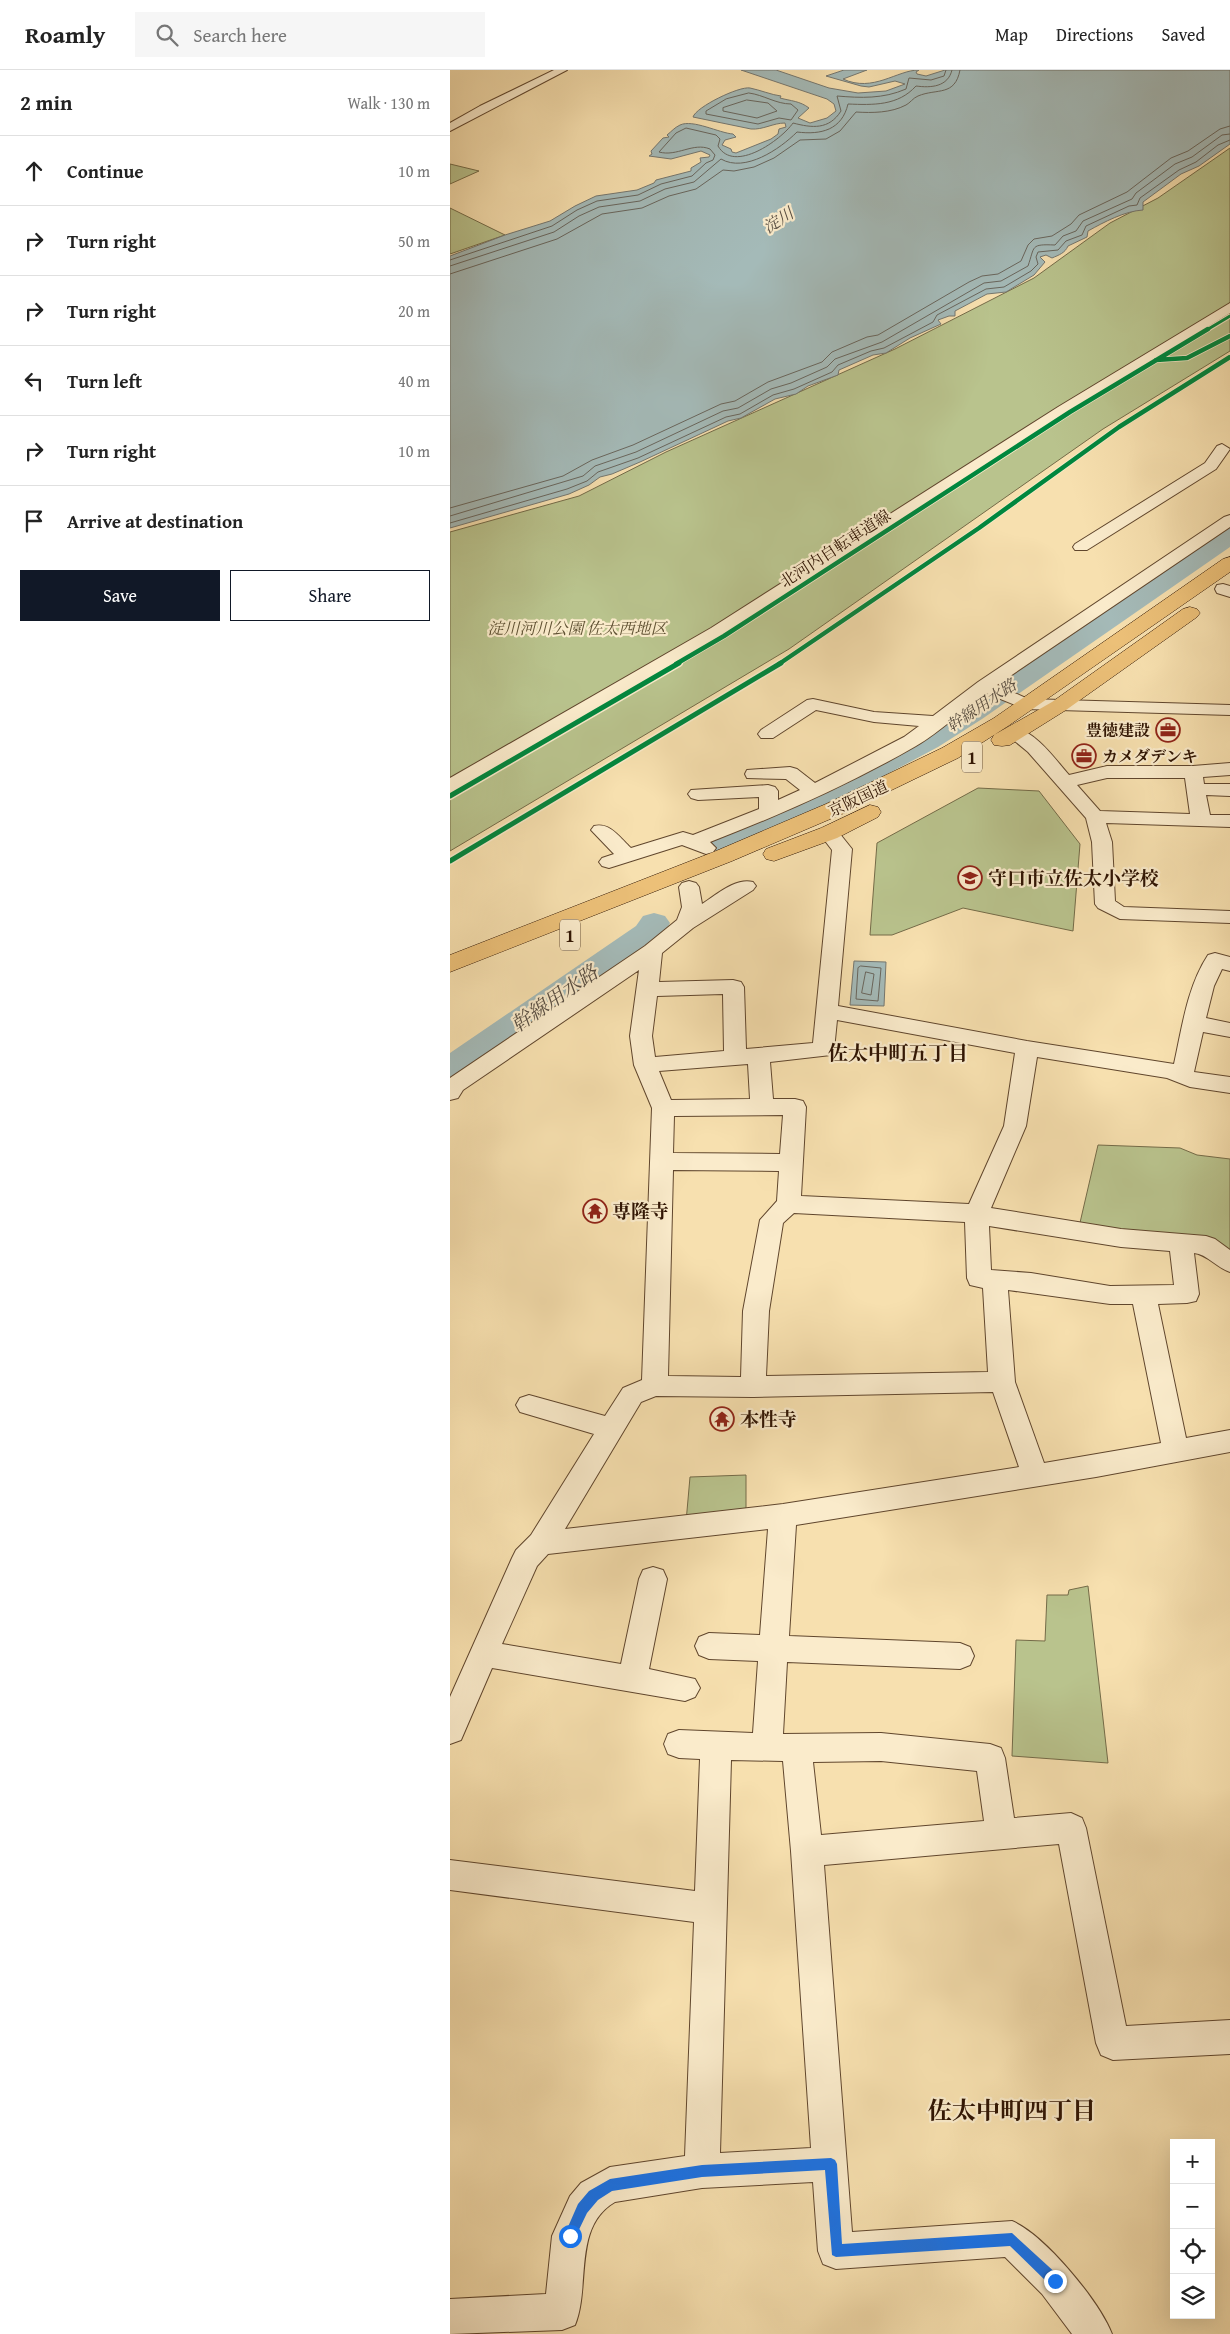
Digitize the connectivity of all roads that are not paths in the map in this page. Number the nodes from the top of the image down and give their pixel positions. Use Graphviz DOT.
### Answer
graph roads {
  1 [pos="562,70"];
  2 [pos="450,128"];
  3 [pos="1230,307"];
  4 [pos="1220,448"];
  5 [pos="1230,520"];
  6 [pos="1081,547"];
  7 [pos="1230,563"];
  8 [pos="1228,588"];
  9 [pos="1003,694"];
  10 [pos="1059,706"];
  11 [pos="1230,710"];
  12 [pos="936,721"];
  13 [pos="1014,733"];
  14 [pos="768,734"];
  15 [pos="1230,770"];
  16 [pos="754,774"];
  17 [pos="1194,781"];
  18 [pos="1064,782"];
  19 [pos="450,786"];
  20 [pos="1230,790"];
  21 [pos="812,791"];
  22 [pos="698,794"];
  23 [pos="769,812"];
  24 [pos="1095,816"];
  25 [pos="1201,820"];
  26 [pos="1230,821"];
  27 [pos="601,830"];
  28 [pos="829,833"];
  29 [pos="693,842"];
  30 [pos="724,856"];
  31 [pos="746,886"];
  32 [pos="689,887"];
  33 [pos="1230,917"];
  34 [pos="686,923"];
  35 [pos="514,939"];
  36 [pos="652,951"];
  37 [pos="450,955"];
  38 [pos="450,964"];
  39 [pos="1230,964"];
  40 [pos="450,983"];
  41 [pos="647,989"];
  42 [pos="828,1011"];
  43 [pos="1194,1023"];
  44 [pos="1230,1030"];
  45 [pos="1027,1048"];
  46 [pos="759,1056"];
  47 [pos="734,1058"];
  48 [pos="645,1064"];
  49 [pos="1182,1076"];
  50 [pos="1230,1084"];
  51 [pos="450,1092"];
  52 [pos="663,1108"];
  53 [pos="762,1108"];
  54 [pos="661,1161"];
  55 [pos="792,1163"];
  56 [pos="789,1204"];
  57 [pos="977,1214"];
  58 [pos="1181,1243"];
  59 [pos="1230,1263"];
  60 [pos="995,1280"];
  61 [pos="1144,1295"];
  62 [pos="1002,1382"];
  63 [pos="655,1386"];
  64 [pos="753,1388"];
  65 [pos="529,1405"];
  66 [pos="612,1428"];
  67 [pos="1230,1441"];
  68 [pos="1176,1452"];
  69 [pos="1036,1476"];
  70 [pos="782,1516"];
  71 [pos="541,1543"];
  72 [pos="654,1579"];
  73 [pos="709,1646"];
  74 [pos="774,1648"];
  75 [pos="484,1654"];
  76 [pos="960,1656"];
  77 [pos="632,1679"];
  78 [pos="684,1688"];
  79 [pos="450,1730"];
  80 [pos="679,1744"];
  81 [pos="716,1746"];
  82 [pos="782,1748"];
  83 [pos="1001,1834"];
  84 [pos="808,1851"];
  85 [pos="450,1875"];
  86 [pos="710,1908"];
  87 [pos="1230,2037"];
  88 [pos="831,2164"];
  89 [pos="702,2171"];
  90 [pos="450,2317"];
  91 [pos="1094,2334"];
  1 -- 2 [label="street"];
  3 -- 19 [label="street, 北河内自転車道線"];
  4 -- 6 [label="street"];
  5 -- 9 [label="street"];
  7 -- 9 [label="highway, 京阪国道 / 1"];
  8 -- 10 [label="highway, 京阪国道 / 1"];
  9 -- 10 [label="street"];
  9 -- 12 [label="street"];
  9 -- 30 [label="highway, 京阪国道 / 1"];
  10 -- 11 [label="street"];
  10 -- 13 [label="highway, 京阪国道 / 1"];
  12 -- 14 [label="street"];
  12 -- 21 [label="street"];
  13 -- 18 [label="street"];
  13 -- 28 [label="highway, 京阪国道 / 1"];
  15 -- 17 [label="street"];
  16 -- 21 [label="street"];
  17 -- 18 [label="street"];
  17 -- 20 [label="street"];
  17 -- 25 [label="street"];
  18 -- 24 [label="street"];
  21 -- 23 [label="street"];
  22 -- 23 [label="street"];
  23 -- 29 [label="street"];
  24 -- 25 [label="street"];
  24 -- 33 [label="street"];
  25 -- 26 [label="street"];
  27 -- 29 [label="street"];
  28 -- 32 [label="highway, 京阪国道 / 1"];
  28 -- 42 [label="street"];
  29 -- 30 [label="street"];
  30 -- 35 [label="highway, 京阪国道 / 1"];
  31 -- 34 [label="street"];
  32 -- 34 [label="street"];
  32 -- 40 [label="highway, 京阪国道 / 1"];
  34 -- 36 [label="street"];
  35 -- 37 [label="street"];
  35 -- 38 [label="highway, 京阪国道 / 1"];
  36 -- 41 [label="street"];
  36 -- 51 [label="street"];
  39 -- 43 [label="street"];
  41 -- 47 [label="street"];
  41 -- 48 [label="street"];
  42 -- 45 [label="street"];
  42 -- 46 [label="street"];
  43 -- 44 [label="street"];
  43 -- 49 [label="street"];
  45 -- 49 [label="street"];
  45 -- 57 [label="street"];
  46 -- 47 [label="street"];
  46 -- 53 [label="street"];
  47 -- 48 [label="street"];
  48 -- 52 [label="street"];
  49 -- 50 [label="street"];
  52 -- 53 [label="street"];
  52 -- 54 [label="street"];
  53 -- 55 [label="street"];
  54 -- 55 [label="street"];
  54 -- 63 [label="street"];
  55 -- 56 [label="street"];
  56 -- 57 [label="street"];
  56 -- 64 [label="street"];
  57 -- 58 [label="street"];
  57 -- 60 [label="street"];
  58 -- 59 [label="street"];
  58 -- 61 [label="street"];
  60 -- 61 [label="street"];
  60 -- 62 [label="street"];
  61 -- 68 [label="street"];
  62 -- 64 [label="street"];
  62 -- 69 [label="street"];
  63 -- 64 [label="street"];
  63 -- 66 [label="street"];
  65 -- 66 [label="street"];
  66 -- 71 [label="street"];
  67 -- 68 [label="street"];
  68 -- 69 [label="street"];
  69 -- 70 [label="street"];
  70 -- 71 [label="street"];
  70 -- 74 [label="street"];
  71 -- 75 [label="street"];
  72 -- 77 [label="street"];
  73 -- 74 [label="street"];
  74 -- 76 [label="street"];
  74 -- 82 [label="street"];
  75 -- 77 [label="street"];
  75 -- 79 [label="street"];
  77 -- 78 [label="street"];
  80 -- 81 [label="street"];
  81 -- 82 [label="street"];
  81 -- 86 [label="street"];
  82 -- 83 [label="street"];
  82 -- 84 [label="street"];
  83 -- 84 [label="street"];
  83 -- 87 [label="street"];
  84 -- 88 [label="street"];
  85 -- 86 [label="street"];
  86 -- 89 [label="street"];
  88 -- 89 [label="street"];
  88 -- 91 [label="street"];
  89 -- 90 [label="street"];
}
